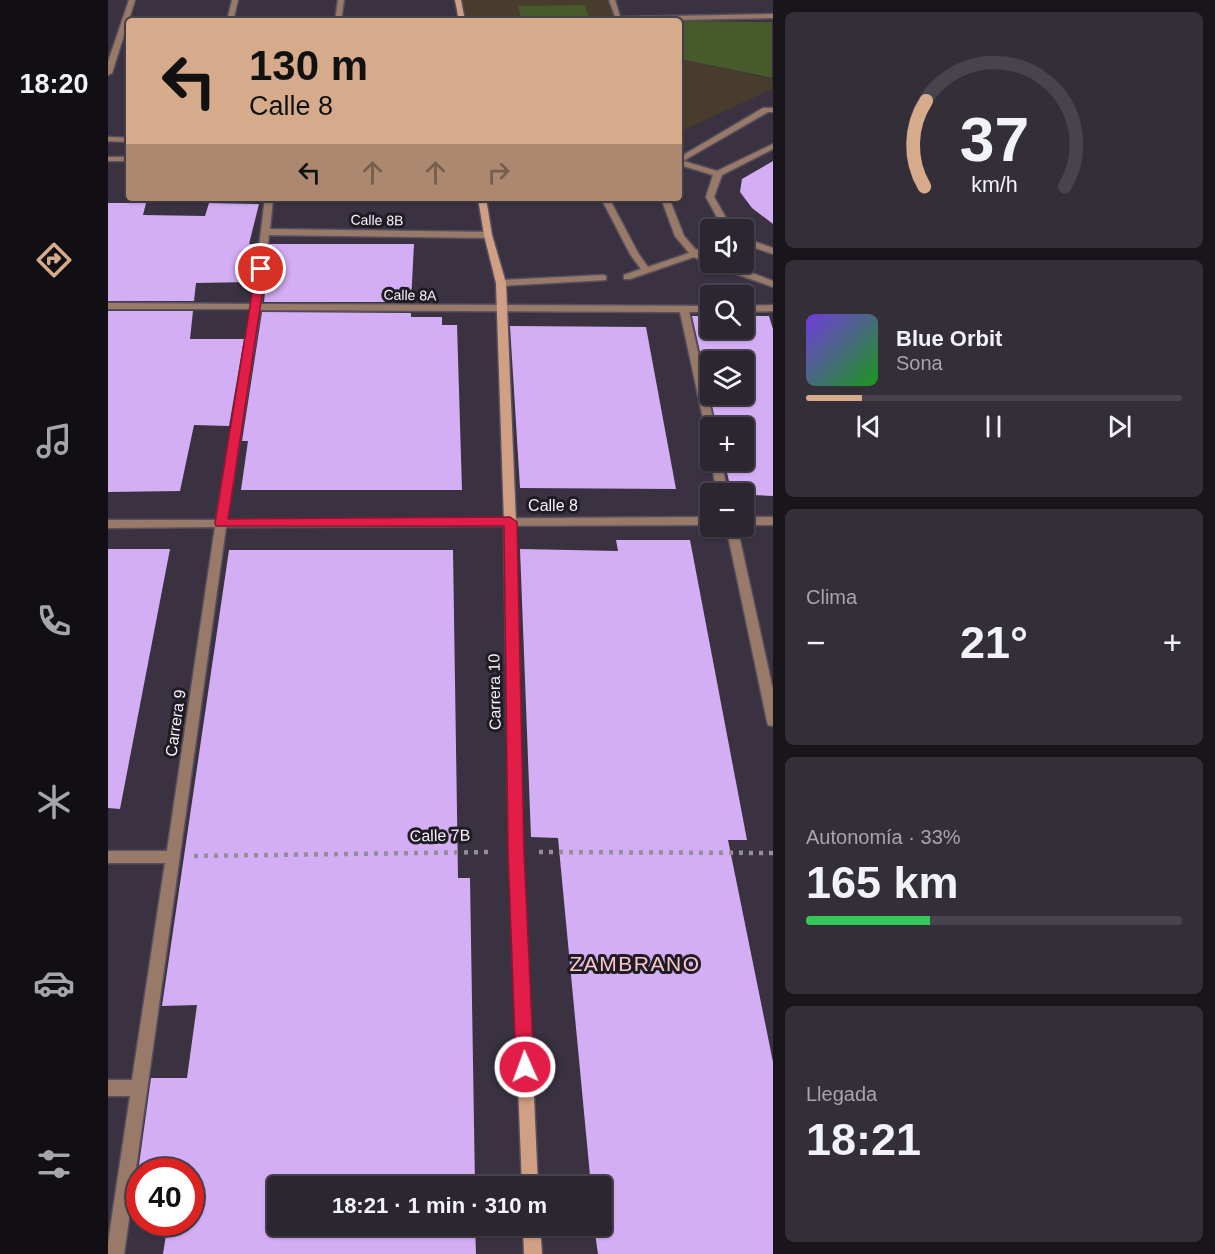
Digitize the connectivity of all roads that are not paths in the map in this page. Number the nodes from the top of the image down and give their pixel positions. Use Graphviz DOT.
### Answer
graph roads {
  1 [pos="132,0"];
  2 [pos="236,0"];
  3 [pos="341,0"];
  4 [pos="458,0"];
  5 [pos="612,0"];
  6 [pos="772,16"];
  7 [pos="126,18"];
  8 [pos="126,18"];
  9 [pos="231,18"];
  10 [pos="338,18"];
  11 [pos="461,18"];
  12 [pos="620,18"];
  13 [pos="671,18"];
  14 [pos="108,73"];
  15 [pos="772,110"];
  16 [pos="108,139"];
  17 [pos="126,140"];
  18 [pos="772,146"];
  19 [pos="108,159"];
  20 [pos="126,159"];
  21 [pos="682,160"];
  22 [pos="682,162"];
  23 [pos="718,174"];
  24 [pos="269,201"];
  25 [pos="482,201"];
  26 [pos="607,201"];
  27 [pos="666,201"];
  28 [pos="723,219"];
  29 [pos="266,232"];
  30 [pos="488,235"];
  31 [pos="754,245"];
  32 [pos="772,251"];
  33 [pos="700,253"];
  34 [pos="694,255"];
  35 [pos="700,257"];
  36 [pos="646,270"];
  37 [pos="742,273"];
  38 [pos="627,277"];
  39 [pos="603,278"];
  40 [pos="501,283"];
  41 [pos="772,284"];
  42 [pos="108,306"];
  43 [pos="256,306"];
  44 [pos="772,308"];
  45 [pos="700,309"];
  46 [pos="754,309"];
  47 [pos="501,310"];
  48 [pos="684,310"];
  49 [pos="707,417"];
  50 [pos="700,521"];
  51 [pos="754,521"];
  52 [pos="772,521"];
  53 [pos="510,522"];
  54 [pos="221,523"];
  55 [pos="108,524"];
  56 [pos="733,537"];
  57 [pos="772,721"];
  58 [pos="108,857"];
  59 [pos="173,857"];
  60 [pos="108,1088"];
  61 [pos="139,1088"];
  62 [pos="530,1176"];
  63 [pos="532,1236"];
  64 [pos="115,1254"];
  65 [pos="533,1254"];
  1 -- 7 [label="street"];
  2 -- 9 [label="street"];
  3 -- 10 [label="street"];
  4 -- 11 [label="street"];
  5 -- 12 [label="street"];
  6 -- 13 [label="street"];
  8 -- 14 [label="street"];
  15 -- 21 [label="street"];
  16 -- 17 [label="street"];
  18 -- 23 [label="street"];
  19 -- 20 [label="street"];
  22 -- 23 [label="street"];
  23 -- 28 [label="street"];
  24 -- 29 [label="street, Carrera 9"];
  25 -- 30 [label="street, Carrera 10"];
  26 -- 36 [label="street"];
  27 -- 34 [label="street"];
  29 -- 30 [label="street, Calle 8B"];
  29 -- 43 [label="street, Carrera 9"];
  30 -- 40 [label="street, Carrera 10"];
  31 -- 32 [label="street"];
  33 -- 34 [label="street"];
  34 -- 35 [label="street"];
  34 -- 36 [label="street"];
  36 -- 38 [label="street"];
  37 -- 41 [label="street"];
  39 -- 40 [label="street"];
  40 -- 47 [label="street, Carrera 10"];
  42 -- 43 [label="street, Calle 8A"];
  43 -- 47 [label="street, Calle 8A"];
  43 -- 54 [label="street, Carrera 9"];
  44 -- 46 [label="street"];
  45 -- 48 [label="street, Calle 8A"];
  47 -- 48 [label="street, Calle 8A"];
  47 -- 53 [label="street, Carrera 10"];
  48 -- 49 [label="street"];
  50 -- 53 [label="street, Calle 8"];
  51 -- 52 [label="street"];
  53 -- 54 [label="street, Calle 8"];
  53 -- 62 [label="street, Carrera 10"];
  54 -- 55 [label="street, Calle 8"];
  54 -- 59 [label="street, Carrera 9"];
  56 -- 57 [label="street"];
  58 -- 59 [label="street"];
  59 -- 61 [label="street, Carrera 9"];
  60 -- 61 [label="street"];
  61 -- 64 [label="street, Carrera 9"];
  63 -- 65 [label="street"];
}
